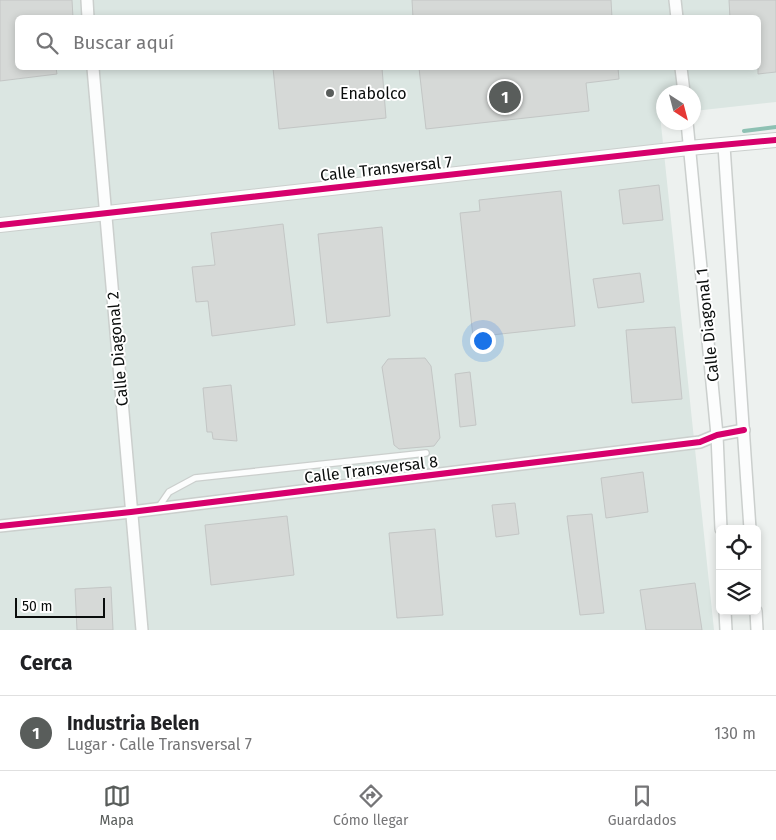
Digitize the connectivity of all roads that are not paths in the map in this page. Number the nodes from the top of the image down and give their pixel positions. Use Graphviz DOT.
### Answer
graph roads {
  1 [pos="87,0"];
  2 [pos="675,0"];
  3 [pos="88,15"];
  4 [pos="677,15"];
  5 [pos="93,70"];
  6 [pos="682,70"];
  7 [pos="683,85"];
  8 [pos="688,130"];
  9 [pos="776,140"];
  10 [pos="724,146"];
  11 [pos="689,148"];
  12 [pos="106,214"];
  13 [pos="0,225"];
  14 [pos="744,430"];
  15 [pos="717,435"];
  16 [pos="426,453"];
  17 [pos="158,508"];
  18 [pos="131,512"];
  19 [pos="721,525"];
  20 [pos="750,525"];
  21 [pos="0,526"];
  22 [pos="725,615"];
  23 [pos="756,615"];
  24 [pos="142,630"];
  25 [pos="726,630"];
  26 [pos="757,630"];
  1 -- 3 [label="street"];
  2 -- 4 [label="street"];
  5 -- 12 [label="street, Calle Diagonal 2"];
  6 -- 7 [label="street"];
  8 -- 11 [label="street, Calle Diagonal 1"];
  9 -- 10 [label="street, Calle Transversal 7"];
  10 -- 11 [label="street, Calle Transversal 7"];
  10 -- 14 [label="street, Calle Diagonal 1"];
  11 -- 12 [label="street, Calle Transversal 7"];
  11 -- 15 [label="street, Calle Diagonal 1"];
  12 -- 13 [label="street, Calle Transversal 7"];
  12 -- 18 [label="street, Calle Diagonal 2"];
  14 -- 15 [label="street, Calle Transversal 8"];
  14 -- 20 [label="street, Calle Diagonal 1"];
  15 -- 17 [label="street, Calle Transversal 8"];
  15 -- 19 [label="street, Calle Diagonal 1"];
  16 -- 17 [label="lane"];
  17 -- 18 [label="street, Calle Transversal 8"];
  18 -- 21 [label="street, Calle Transversal 8"];
  18 -- 24 [label="street, Calle Diagonal 2"];
  22 -- 25 [label="street"];
  23 -- 26 [label="street"];
}
